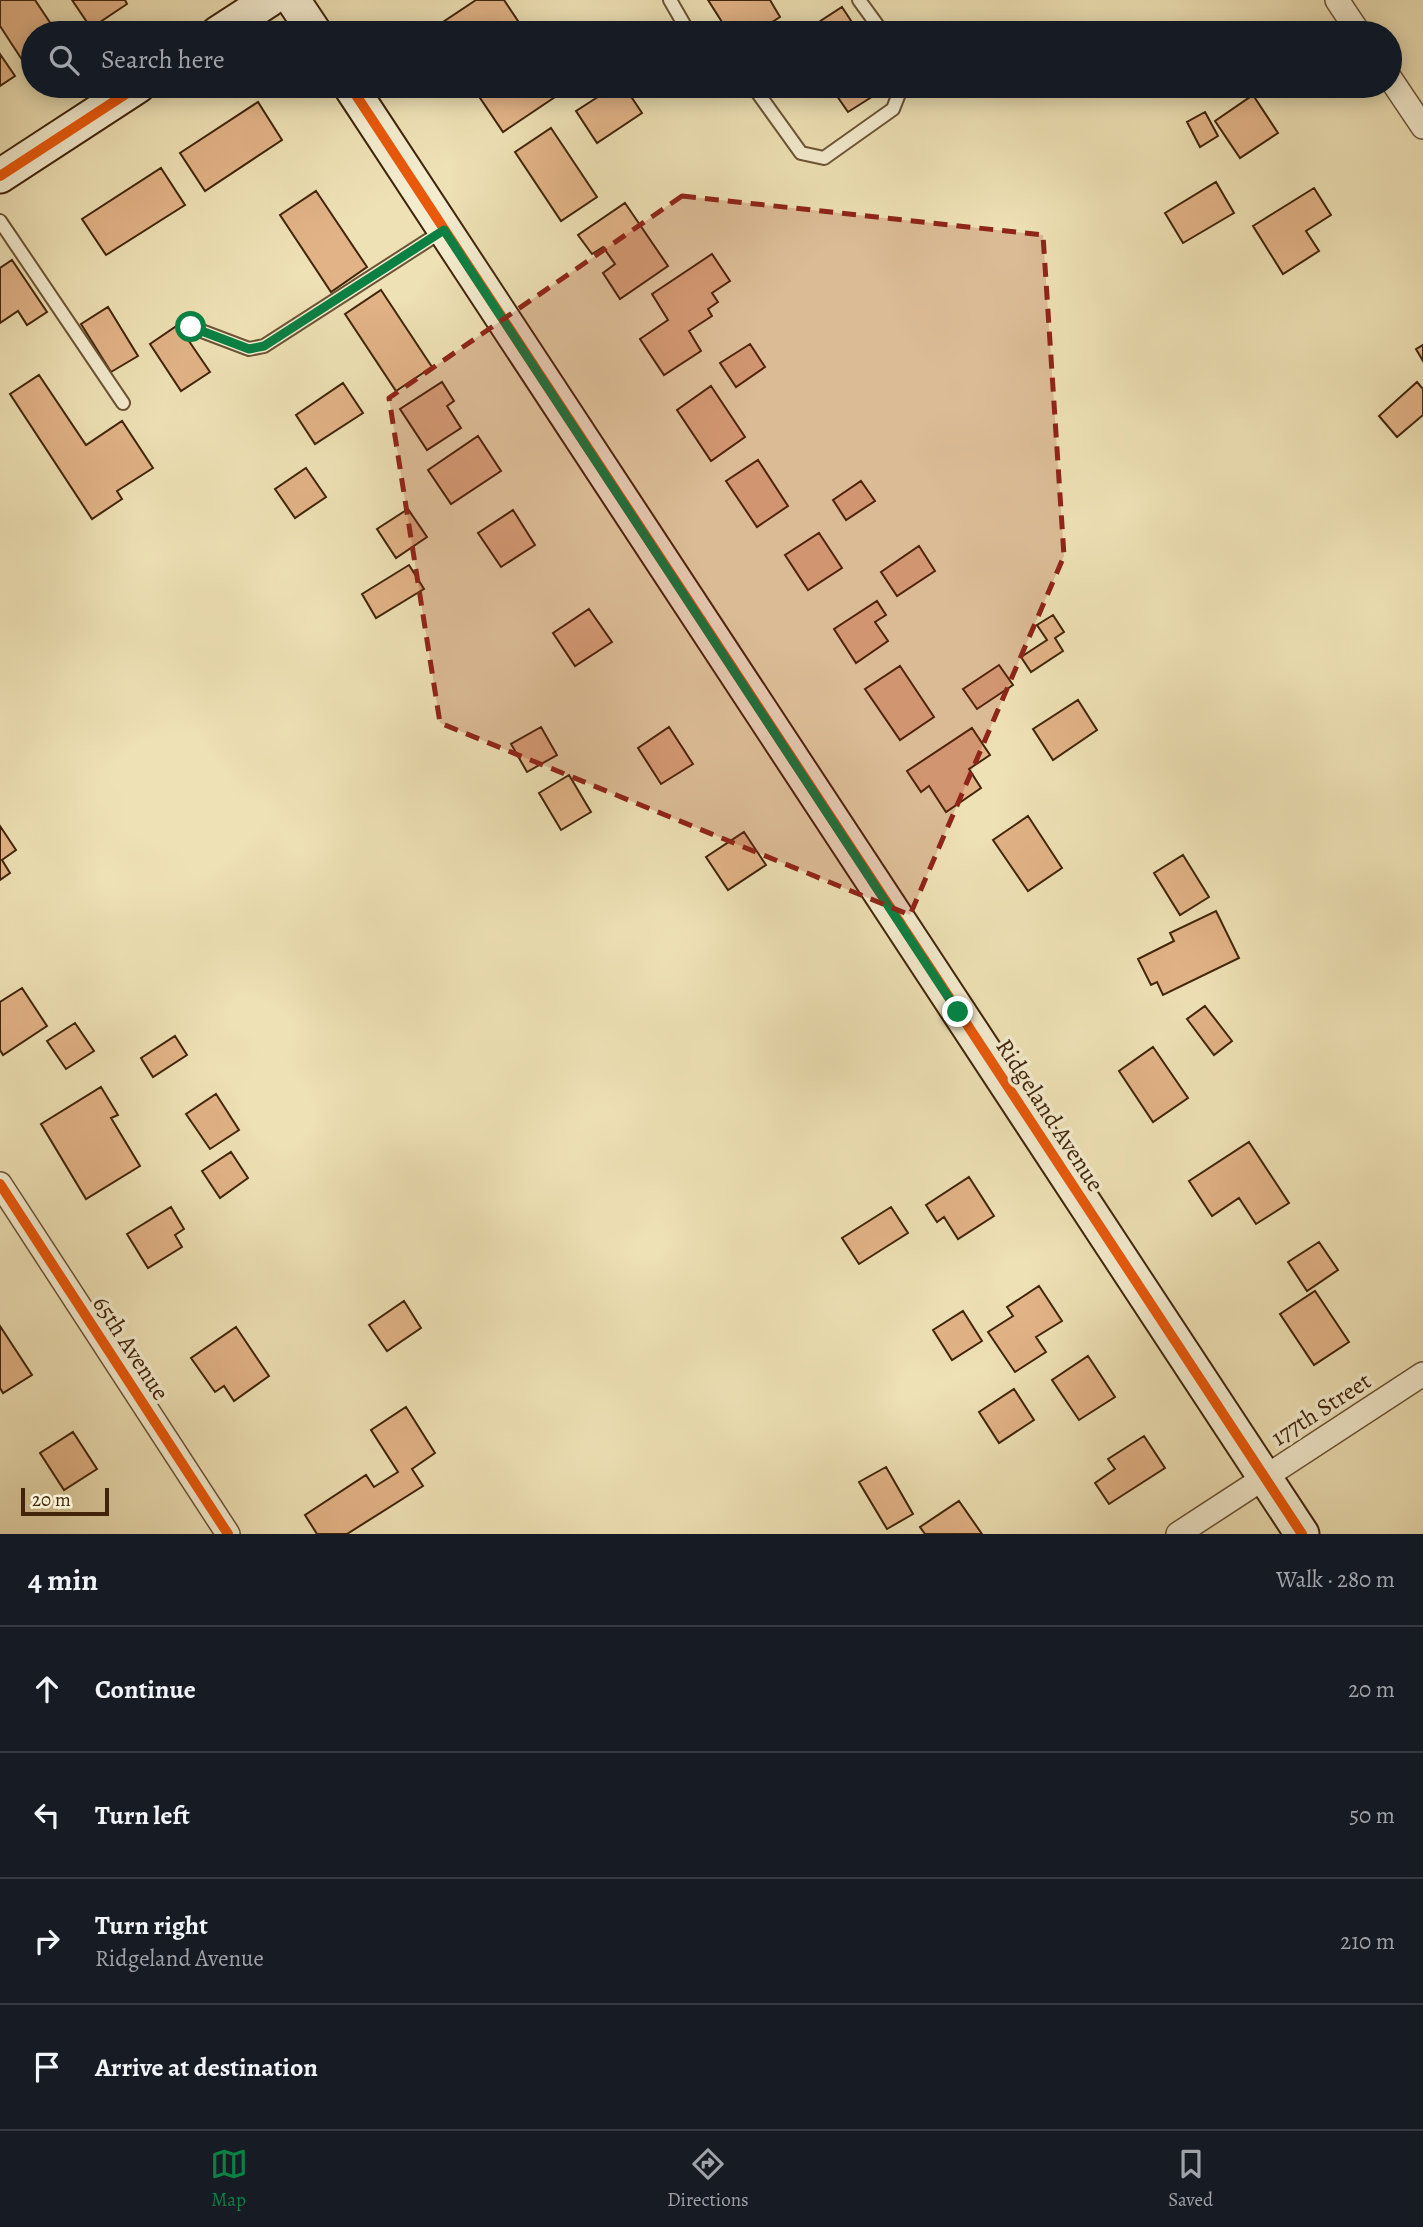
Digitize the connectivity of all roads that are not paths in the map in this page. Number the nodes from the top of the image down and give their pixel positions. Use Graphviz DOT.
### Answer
graph roads {
  1 [pos="269,0"];
  2 [pos="293,0"];
  3 [pos="670,0"];
  4 [pos="859,0"];
  5 [pos="1337,0"];
  6 [pos="237,21"];
  7 [pos="307,21"];
  8 [pos="682,21"];
  9 [pos="874,21"];
  10 [pos="1351,21"];
  11 [pos="1402,96"];
  12 [pos="120,98"];
  13 [pos="358,98"];
  14 [pos="761,98"];
  15 [pos="897,98"];
  16 [pos="1423,127"];
  17 [pos="0,177"];
  18 [pos="0,221"];
  19 [pos="444,230"];
  20 [pos="191,327"];
  21 [pos="123,403"];
  22 [pos="0,1184"];
  23 [pos="1423,1374"];
  24 [pos="1265,1477"];
  25 [pos="228,1534"];
  26 [pos="1178,1534"];
  27 [pos="1303,1534"];
  1 -- 6 [label="street"];
  2 -- 7 [label="street"];
  3 -- 8 [label="lane"];
  4 -- 9 [label="lane"];
  5 -- 10 [label="street"];
  11 -- 16 [label="street"];
  12 -- 17 [label="street"];
  13 -- 19 [label="street, Ridgeland Avenue"];
  14 -- 15 [label="lane"];
  18 -- 21 [label="lane"];
  19 -- 20 [label="lane"];
  19 -- 24 [label="street, Ridgeland Avenue"];
  22 -- 25 [label="street, 65th Avenue"];
  23 -- 24 [label="street, 177th Street"];
  24 -- 26 [label="street, 177th Street"];
  24 -- 27 [label="street, Ridgeland Avenue"];
}
